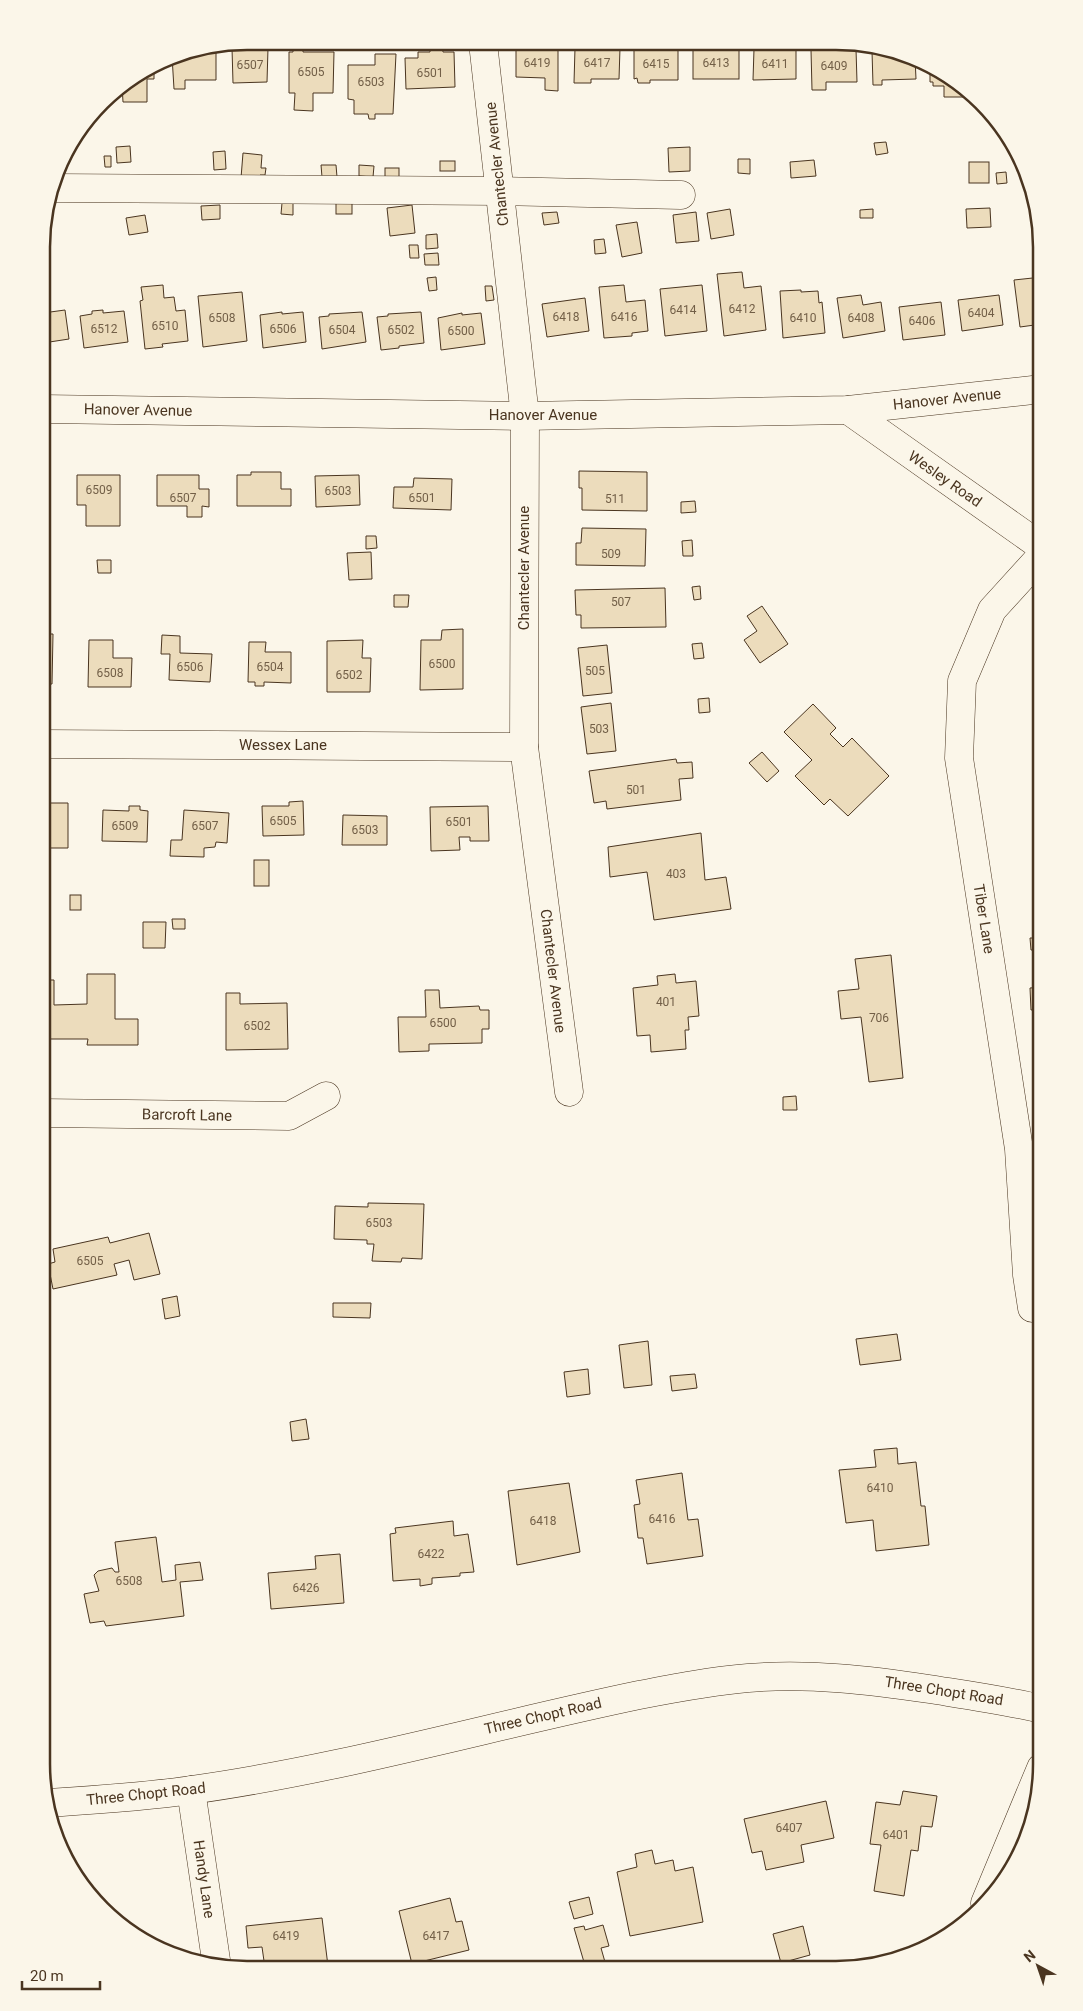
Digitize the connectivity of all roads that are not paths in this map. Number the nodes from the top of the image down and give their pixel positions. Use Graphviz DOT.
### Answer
graph roads {
  1 [pos="484,50"];
  2 [pos="59,188"];
  3 [pos="500,191"];
  4 [pos="681,195"];
  5 [pos="1033,391"];
  6 [pos="50,409"];
  7 [pos="848,410"];
  8 [pos="525,416"];
  9 [pos="1033,541"];
  10 [pos="1033,565"];
  11 [pos="50,744"];
  12 [pos="524,747"];
  13 [pos="569,1092"];
  14 [pos="326,1096"];
  15 [pos="50,1113"];
  16 [pos="1032,1308"];
  17 [pos="1033,1706"];
  18 [pos="191,1790"];
  19 [pos="1030,1793"];
  20 [pos="54,1802"];
  21 [pos="994,1882"];
  22 [pos="217,1958"];
  1 -- 3 [label="street, Chantecler Avenue"];
  2 -- 3 [label="street"];
  3 -- 4 [label="street"];
  3 -- 8 [label="street, Chantecler Avenue"];
  5 -- 7 [label="street, Hanover Avenue"];
  6 -- 8 [label="street, Hanover Avenue"];
  7 -- 8 [label="street, Hanover Avenue"];
  7 -- 9 [label="street, Wesley Road"];
  8 -- 12 [label="street, Chantecler Avenue"];
  10 -- 16 [label="street, Tiber Lane"];
  11 -- 12 [label="street, Wessex Lane"];
  12 -- 13 [label="street, Chantecler Avenue"];
  14 -- 15 [label="street, Barcroft Lane"];
  17 -- 18 [label="street, Three Chopt Road"];
  18 -- 20 [label="street, Three Chopt Road"];
  18 -- 22 [label="street, Handy Lane"];
  19 -- 21 [label="street"];
}
